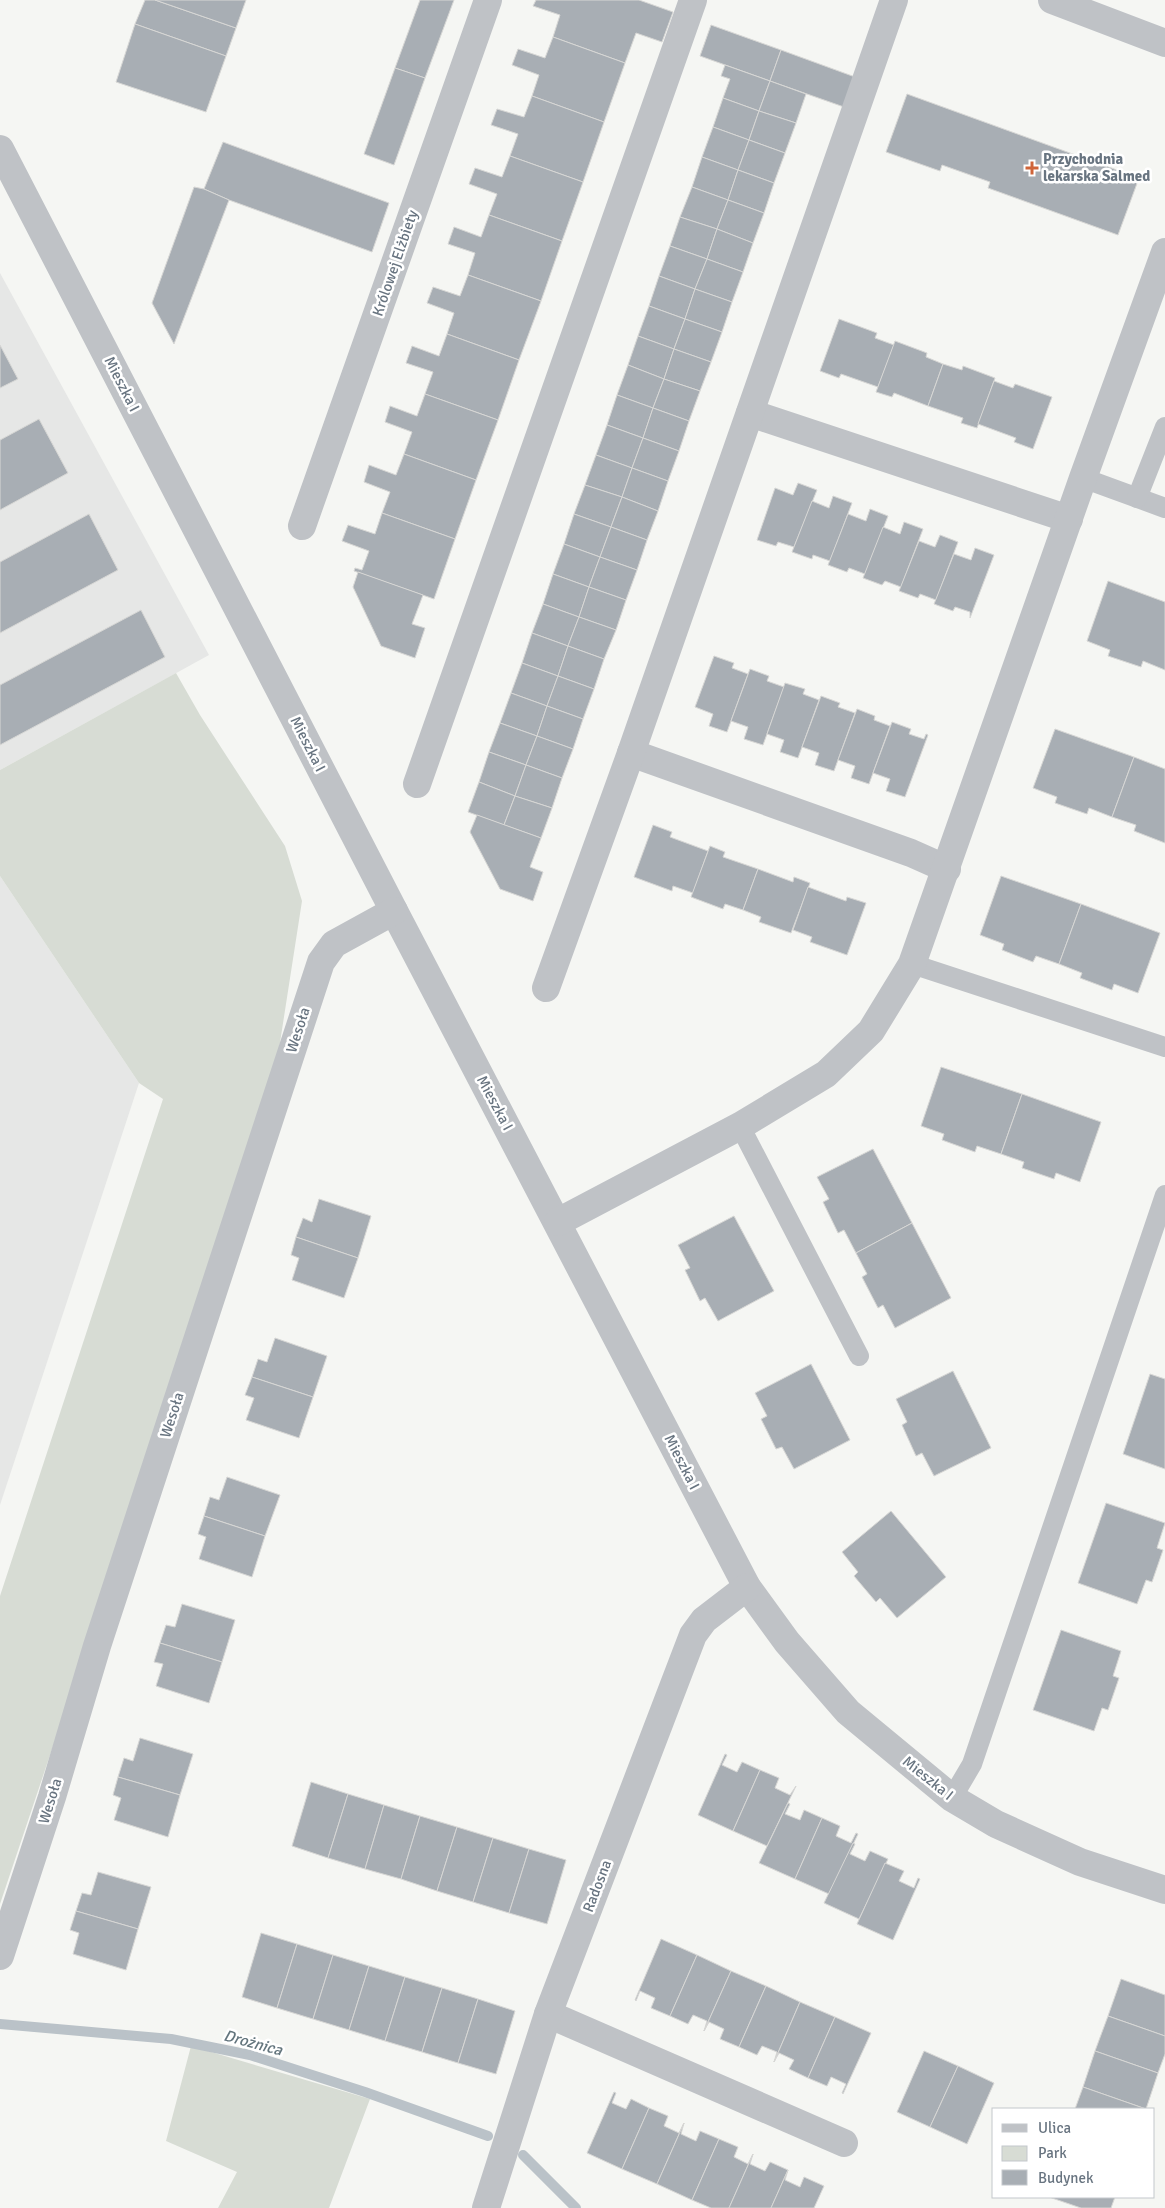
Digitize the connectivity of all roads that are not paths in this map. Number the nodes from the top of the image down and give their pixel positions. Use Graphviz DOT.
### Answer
graph roads {
  1 [pos="488,0"];
  2 [pos="693,0"];
  3 [pos="894,0"];
  4 [pos="1052,0"];
  5 [pos="1165,43"];
  6 [pos="0,149"];
  7 [pos="1165,252"];
  8 [pos="750,414"];
  9 [pos="1165,427"];
  10 [pos="1083,478"];
  11 [pos="1137,498"];
  12 [pos="1165,508"];
  13 [pos="1069,519"];
  14 [pos="302,526"];
  15 [pos="631,753"];
  16 [pos="417,784"];
  17 [pos="946,869"];
  18 [pos="394,911"];
  19 [pos="912,964"];
  20 [pos="546,988"];
  21 [pos="1165,1047"];
  22 [pos="740,1126"];
  23 [pos="1165,1195"];
  24 [pos="558,1222"];
  25 [pos="859,1356"];
  26 [pos="747,1587"];
  27 [pos="952,1798"];
  28 [pos="1165,1890"];
  29 [pos="0,1956"];
  30 [pos="548,2014"];
  31 [pos="844,2144"];
  32 [pos="486,2208"];
  1 -- 14 [label="street, Królowej Elżbiety"];
  2 -- 16 [label="street"];
  3 -- 8 [label="street"];
  4 -- 5 [label="street"];
  6 -- 18 [label="street, Mieszka I"];
  7 -- 10 [label="street"];
  8 -- 13 [label="street"];
  8 -- 15 [label="street"];
  9 -- 11 [label="lane"];
  10 -- 11 [label="lane"];
  10 -- 13 [label="street"];
  11 -- 12 [label="lane"];
  13 -- 17 [label="street"];
  15 -- 17 [label="street"];
  15 -- 20 [label="street"];
  17 -- 19 [label="street"];
  18 -- 24 [label="street, Mieszka I"];
  18 -- 29 [label="street, Wesoła"];
  19 -- 21 [label="lane"];
  19 -- 22 [label="street"];
  22 -- 24 [label="street"];
  22 -- 25 [label="lane"];
  23 -- 27 [label="lane"];
  24 -- 26 [label="street, Mieszka I"];
  26 -- 27 [label="street, Mieszka I"];
  26 -- 30 [label="street, Radosna"];
  27 -- 28 [label="street, Mieszka I"];
  30 -- 31 [label="street"];
  30 -- 32 [label="street, Radosna"];
}
